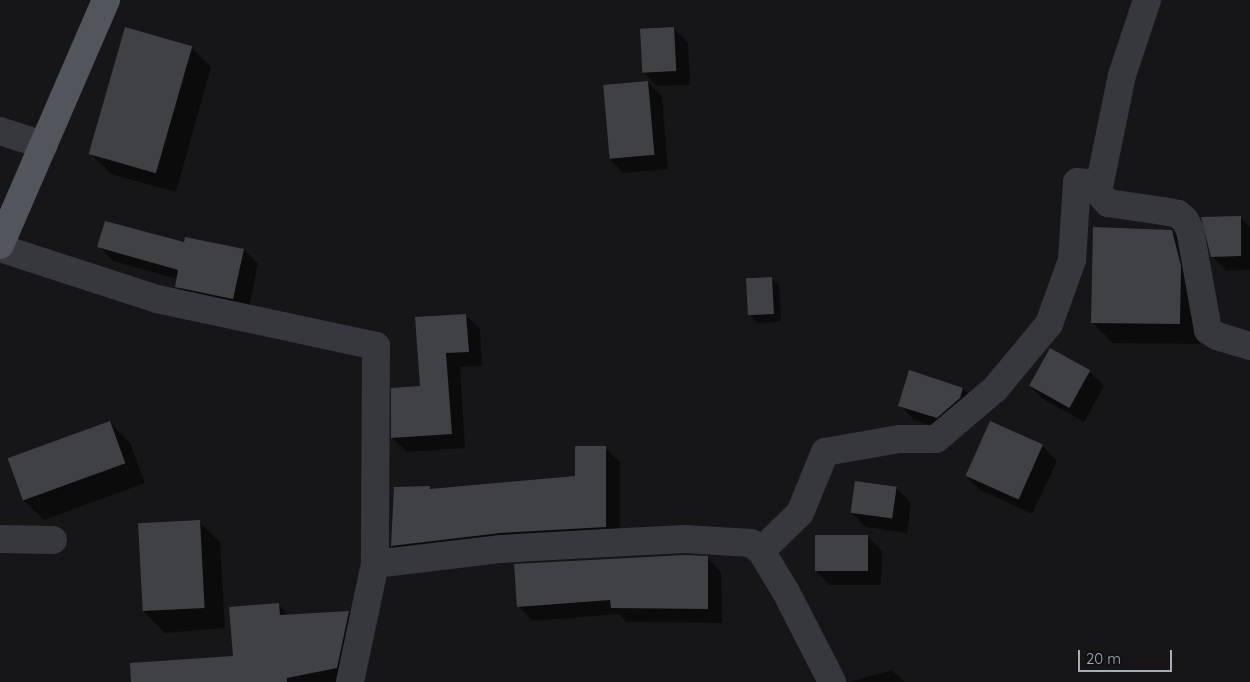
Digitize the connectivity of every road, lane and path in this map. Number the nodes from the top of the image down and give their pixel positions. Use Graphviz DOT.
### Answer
graph roads {
  1 [pos="106,0"];
  2 [pos="1147,0"];
  3 [pos="0,131"];
  4 [pos="44,145"];
  5 [pos="1099,184"];
  6 [pos="0,246"];
  7 [pos="1250,346"];
  8 [pos="0,539"];
  9 [pos="53,540"];
  10 [pos="762,551"];
  11 [pos="375,564"];
  12 [pos="350,682"];
  13 [pos="832,682"];
  1 -- 4 [label="main road"];
  2 -- 5 [label="street"];
  3 -- 4 [label="street"];
  4 -- 6 [label="main road"];
  5 -- 7 [label="street"];
  5 -- 10 [label="street"];
  6 -- 11 [label="street"];
  8 -- 9 [label="street"];
  10 -- 11 [label="street"];
  10 -- 13 [label="street"];
  11 -- 12 [label="street"];
}
